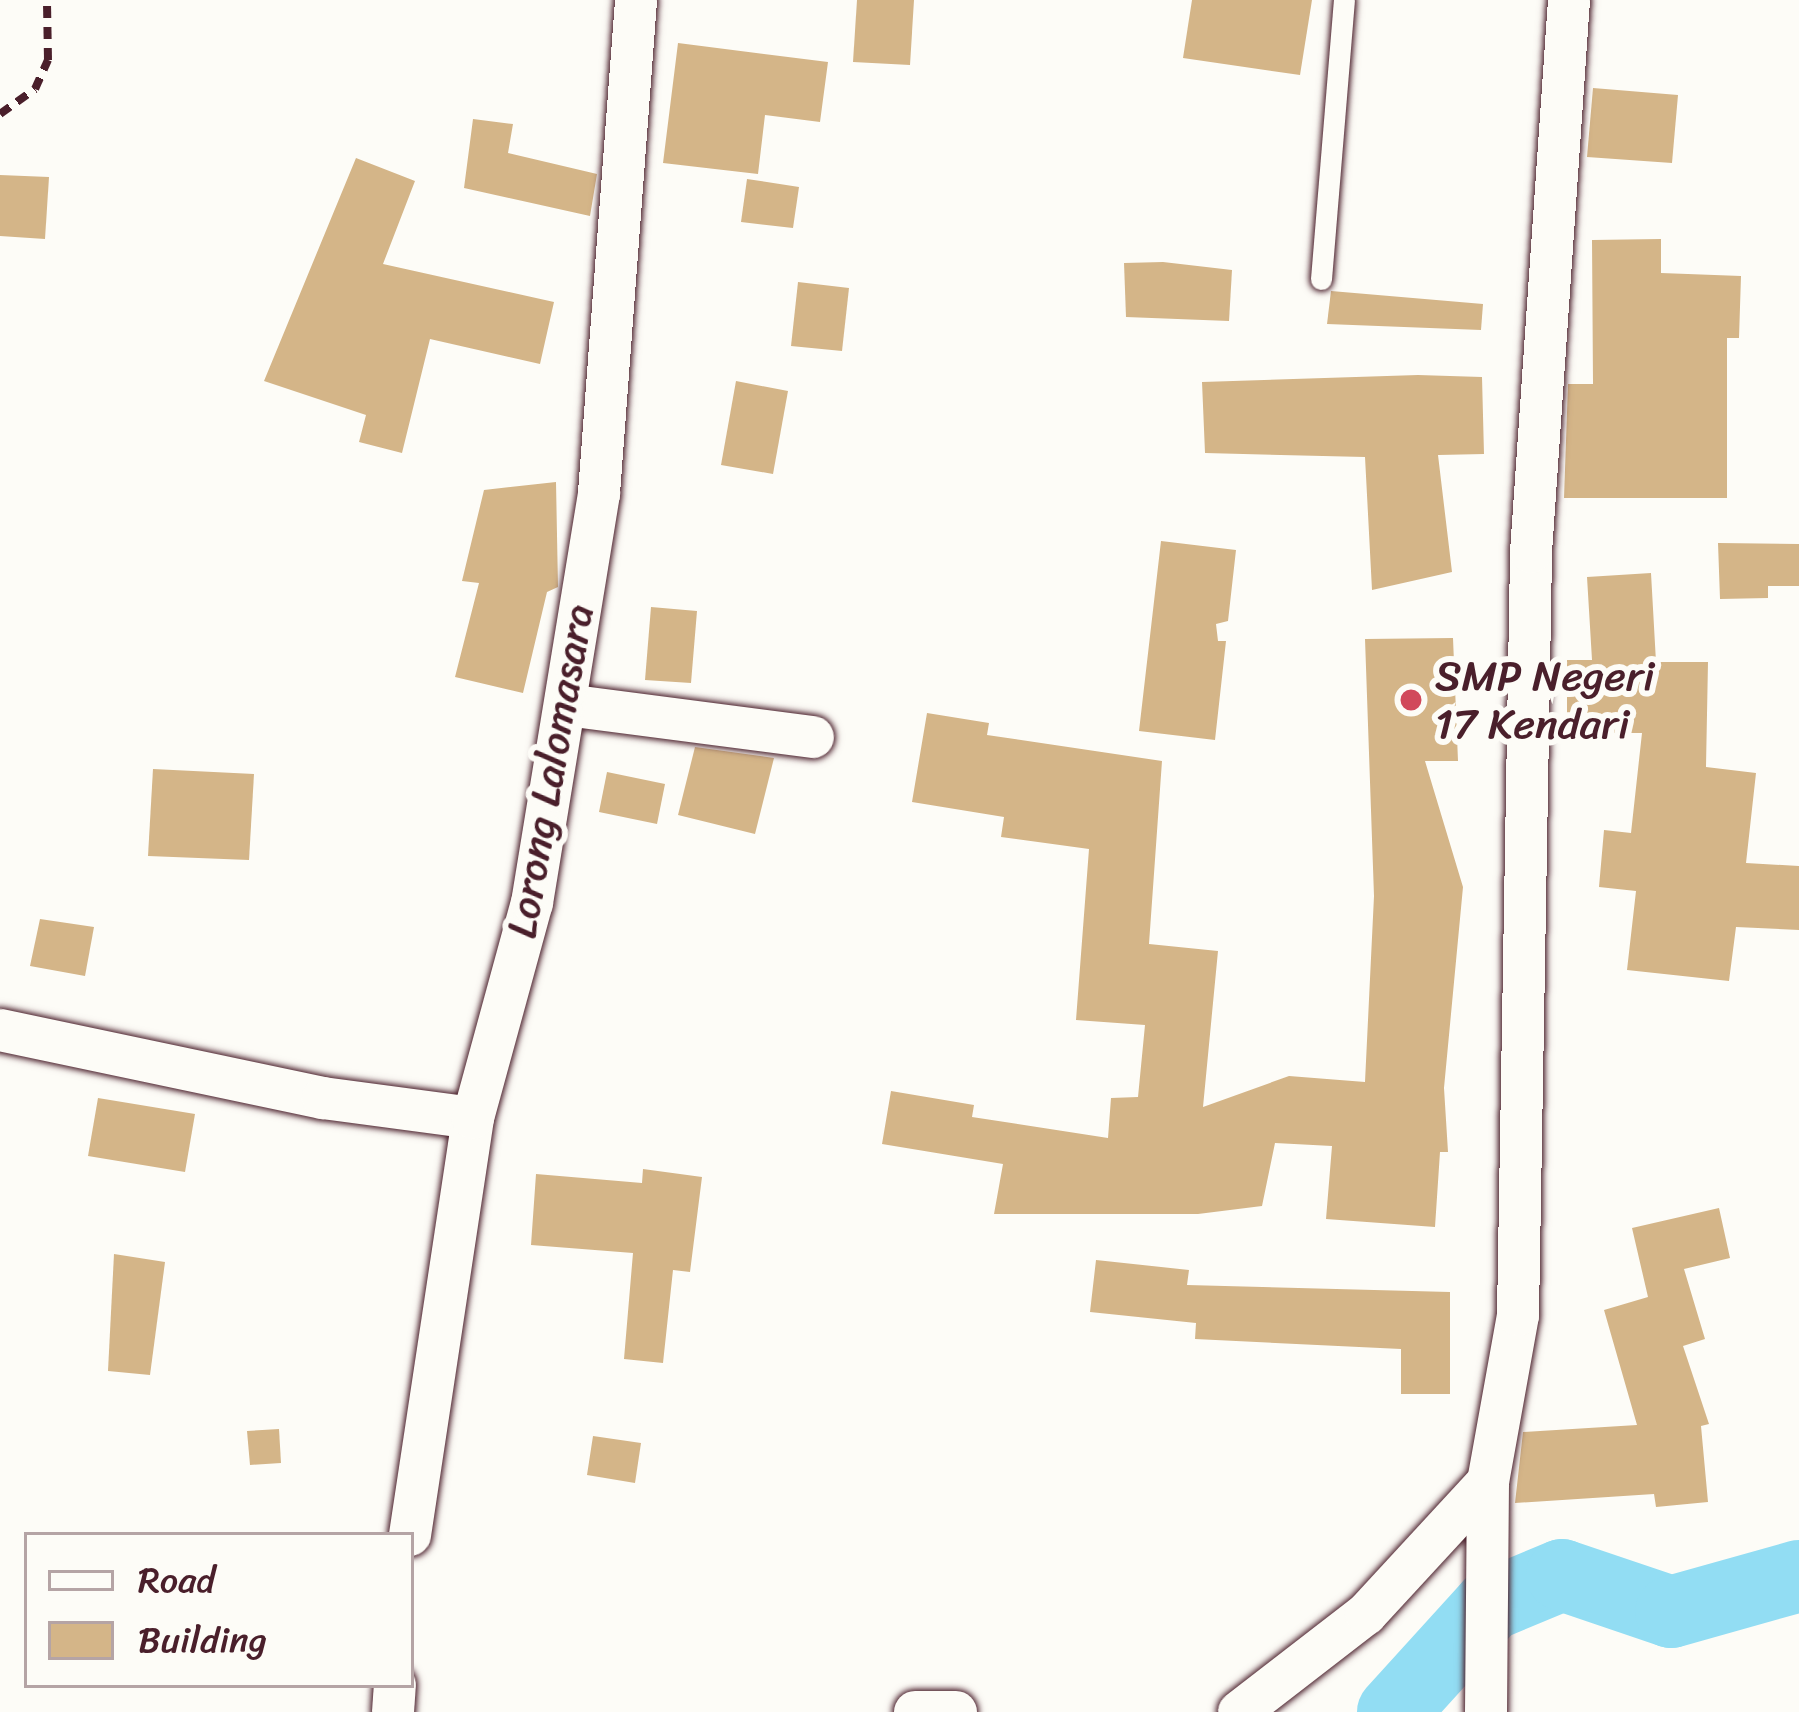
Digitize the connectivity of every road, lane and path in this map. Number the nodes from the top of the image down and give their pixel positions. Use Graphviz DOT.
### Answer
graph roads {
  1 [pos="47,0"];
  2 [pos="636,0"];
  3 [pos="1344,0"];
  4 [pos="1569,0"];
  5 [pos="0,114"];
  6 [pos="1321,279"];
  7 [pos="566,705"];
  8 [pos="813,737"];
  9 [pos="0,1030"];
  10 [pos="473,1118"];
  11 [pos="1488,1482"];
  12 [pos="410,1532"];
  13 [pos="915,1712"];
  14 [pos="956,1712"];
  15 [pos="1239,1712"];
  16 [pos="1486,1712"];
  1 -- 5 [label="path"];
  2 -- 7 [label="street, Lorong Lalomasara"];
  3 -- 6 [label="lane"];
  4 -- 11 [label="street"];
  7 -- 8 [label="street"];
  7 -- 10 [label="street, Lorong Lalomasara"];
  9 -- 10 [label="street"];
  10 -- 12 [label="street, Lorong Lalomasara"];
  11 -- 15 [label="street"];
  11 -- 16 [label="street"];
  13 -- 14 [label="street"];
}
